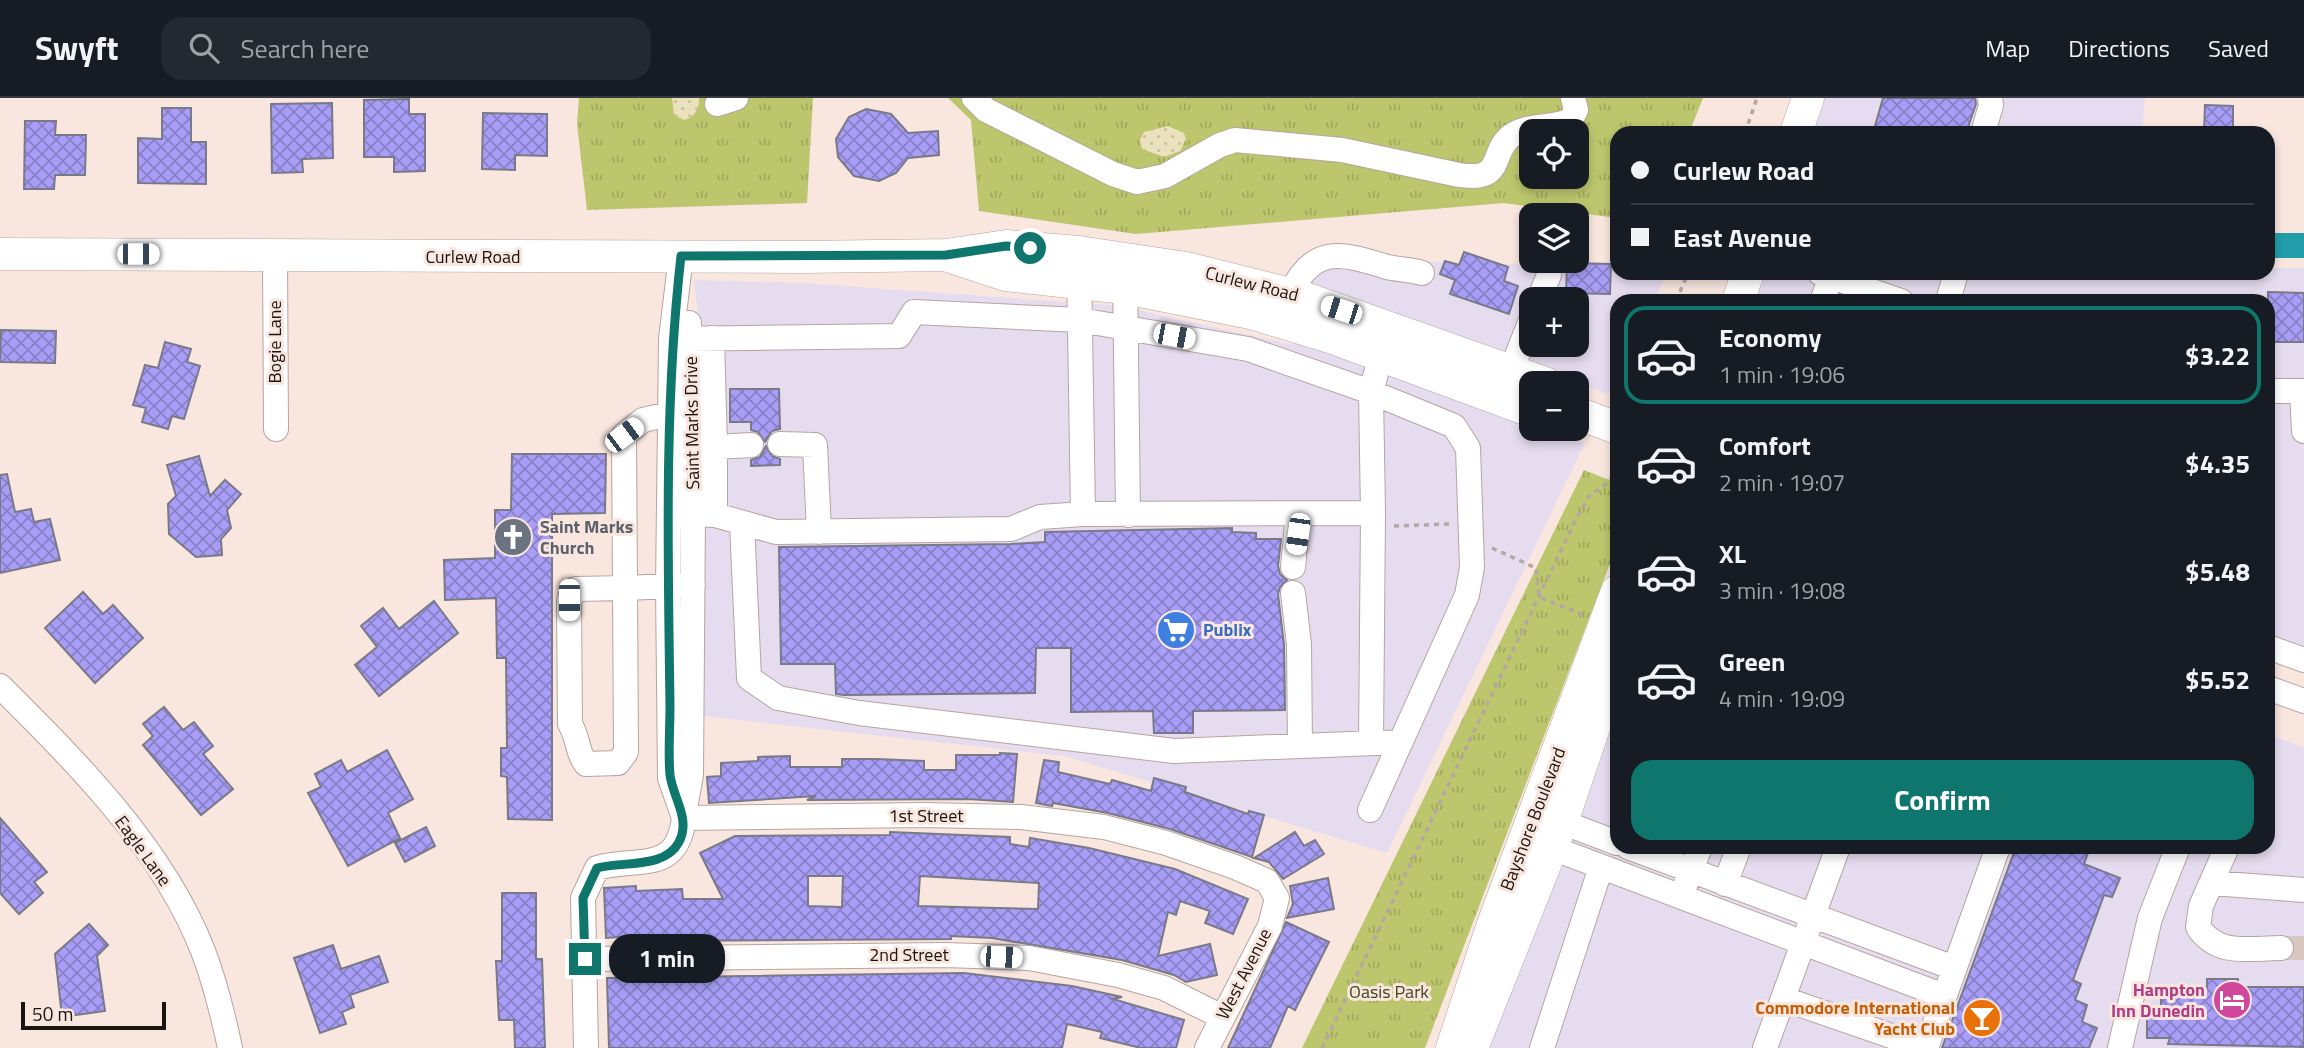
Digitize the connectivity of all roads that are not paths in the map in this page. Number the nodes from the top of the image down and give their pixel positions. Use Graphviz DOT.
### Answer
graph roads {
  1 [pos="974,98"];
  2 [pos="1573,98"];
  3 [pos="1808,98"];
  4 [pos="1990,98"];
  5 [pos="1798,126"];
  6 [pos="1985,126"];
  7 [pos="0,254"];
  8 [pos="275,255"];
  9 [pos="681,256"];
  10 [pos="1079,266"];
  11 [pos="1422,272"];
  12 [pos="1125,273"];
  13 [pos="1549,275"];
  14 [pos="1839,280"];
  15 [pos="1544,287"];
  16 [pos="1290,294"];
  17 [pos="1876,294"];
  18 [pos="1251,313"];
  19 [pos="1080,320"];
  20 [pos="1126,327"];
  21 [pos="691,338"];
  22 [pos="1519,351"];
  23 [pos="1381,355"];
  24 [pos="1511,371"];
  25 [pos="1519,374"];
  26 [pos="2275,391"];
  27 [pos="2303,391"];
  28 [pos="1371,392"];
  29 [pos="1519,392"];
  30 [pos="1589,400"];
  31 [pos="1519,407"];
  32 [pos="1610,407"];
  33 [pos="669,414"];
  34 [pos="1589,418"];
  35 [pos="1610,425"];
  36 [pos="276,429"];
  37 [pos="2304,431"];
  38 [pos="1589,432"];
  39 [pos="1610,440"];
  40 [pos="780,444"];
  41 [pos="751,445"];
  42 [pos="715,447"];
  43 [pos="1373,513"];
  44 [pos="693,514"];
  45 [pos="1083,514"];
  46 [pos="1298,514"];
  47 [pos="1128,515"];
  48 [pos="742,523"];
  49 [pos="818,531"];
  50 [pos="1293,567"];
  51 [pos="693,585"];
  52 [pos="668,586"];
  53 [pos="625,588"];
  54 [pos="1293,593"];
  55 [pos="1610,610"];
  56 [pos="2275,650"];
  57 [pos="2304,660"];
  58 [pos="1610,680"];
  59 [pos="0,686"];
  60 [pos="2275,691"];
  61 [pos="2304,701"];
  62 [pos="1401,742"];
  63 [pos="1371,743"];
  64 [pos="1300,746"];
  65 [pos="1370,810"];
  66 [pos="684,818"];
  67 [pos="1557,835"];
  68 [pos="1610,841"];
  69 [pos="1698,854"];
  70 [pos="1699,854"];
  71 [pos="1736,854"];
  72 [pos="1835,854"];
  73 [pos="1995,854"];
  74 [pos="2175,854"];
  75 [pos="2224,854"];
  76 [pos="1601,866"];
  77 [pos="2212,883"];
  78 [pos="1725,884"];
  79 [pos="2304,890"];
  80 [pos="1681,896"];
  81 [pos="1277,898"];
  82 [pos="1813,916"];
  83 [pos="1804,943"];
  84 [pos="2281,948"];
  85 [pos="585,959"];
  86 [pos="1954,968"];
  87 [pos="1944,996"];
  88 [pos="1784,999"];
  89 [pos="1222,1017"];
  90 [pos="1768,1047"];
  91 [pos="230,1048"];
  92 [pos="586,1048"];
  93 [pos="1207,1048"];
  94 [pos="1452,1048"];
  95 [pos="1472,1048"];
  96 [pos="1542,1048"];
  97 [pos="1926,1048"];
  98 [pos="2120,1048"];
  1 -- 2 [label="street"];
  3 -- 5 [label="main road"];
  4 -- 6 [label="street"];
  7 -- 8 [label="main road, Curlew Road"];
  8 -- 9 [label="main road, Curlew Road"];
  8 -- 36 [label="street, Bogie Lane"];
  9 -- 10 [label="main road, Curlew Road"];
  9 -- 21 [label="street, Saint Marks Drive"];
  10 -- 12 [label="main road, Curlew Road"];
  10 -- 19 [label="street"];
  11 -- 16 [label="street"];
  12 -- 16 [label="main road, Curlew Road"];
  12 -- 18 [label="main road, Curlew Road"];
  12 -- 20 [label="street"];
  13 -- 15 [label="street"];
  14 -- 17 [label="street"];
  16 -- 24 [label="main road, Curlew Road"];
  18 -- 23 [label="main road, Curlew Road"];
  18 -- 29 [label="main road"];
  19 -- 20 [label="street"];
  19 -- 21 [label="street"];
  19 -- 45 [label="street"];
  20 -- 28 [label="street"];
  20 -- 47 [label="street"];
  21 -- 33 [label="street, Saint Marks Drive"];
  21 -- 42 [label="street"];
  21 -- 44 [label="street, Saint Marks Drive"];
  22 -- 24 [label="street"];
  23 -- 28 [label="street"];
  23 -- 31 [label="main road, Curlew Road"];
  24 -- 25 [label="main road, Curlew Road"];
  26 -- 27 [label="street"];
  27 -- 37 [label="street"];
  28 -- 43 [label="street"];
  28 -- 62 [label="street"];
  30 -- 32 [label="main road"];
  33 -- 44 [label="street, Saint Marks Drive"];
  33 -- 53 [label="street"];
  34 -- 35 [label="main road"];
  38 -- 39 [label="main road"];
  40 -- 49 [label="street"];
  41 -- 42 [label="street"];
  42 -- 44 [label="street"];
  43 -- 46 [label="street"];
  43 -- 63 [label="street"];
  44 -- 48 [label="street"];
  44 -- 51 [label="street, Saint Marks Drive"];
  44 -- 52 [label="street, Saint Marks Drive"];
  45 -- 47 [label="street"];
  45 -- 49 [label="street"];
  46 -- 47 [label="street"];
  46 -- 50 [label="street"];
  48 -- 49 [label="street"];
  48 -- 64 [label="street"];
  51 -- 52 [label="street"];
  51 -- 66 [label="street, Saint Marks Drive"];
  52 -- 53 [label="street"];
  52 -- 66 [label="street, Saint Marks Drive"];
  53 -- 53 [label="street"];
  54 -- 64 [label="street"];
  55 -- 94 [label="main road, Bayshore Boulevard"];
  56 -- 57 [label="street"];
  58 -- 67 [label="main road, Bayshore Boulevard"];
  59 -- 91 [label="street, Eagle Lane"];
  60 -- 61 [label="street"];
  62 -- 63 [label="street"];
  62 -- 65 [label="street"];
  63 -- 64 [label="street"];
  66 -- 81 [label="street, 1st Street"];
  66 -- 85 [label="street"];
  67 -- 68 [label="street"];
  67 -- 76 [label="street"];
  67 -- 95 [label="main road, Bayshore Boulevard"];
  69 -- 80 [label="street"];
  70 -- 78 [label="street"];
  71 -- 78 [label="street"];
  72 -- 82 [label="street"];
  73 -- 86 [label="street"];
  74 -- 98 [label="street"];
  75 -- 77 [label="street"];
  76 -- 80 [label="street"];
  76 -- 96 [label="street"];
  77 -- 79 [label="street"];
  77 -- 84 [label="street"];
  78 -- 82 [label="street"];
  80 -- 83 [label="street"];
  81 -- 89 [label="street, West Avenue"];
  82 -- 83 [label="street"];
  82 -- 86 [label="street"];
  83 -- 87 [label="street"];
  83 -- 88 [label="street"];
  85 -- 89 [label="street, 2nd Street"];
  85 -- 92 [label="street"];
  86 -- 87 [label="street"];
  87 -- 97 [label="street"];
  88 -- 90 [label="street"];
  88 -- 97 [label="street"];
  89 -- 93 [label="street, West Avenue"];
}
